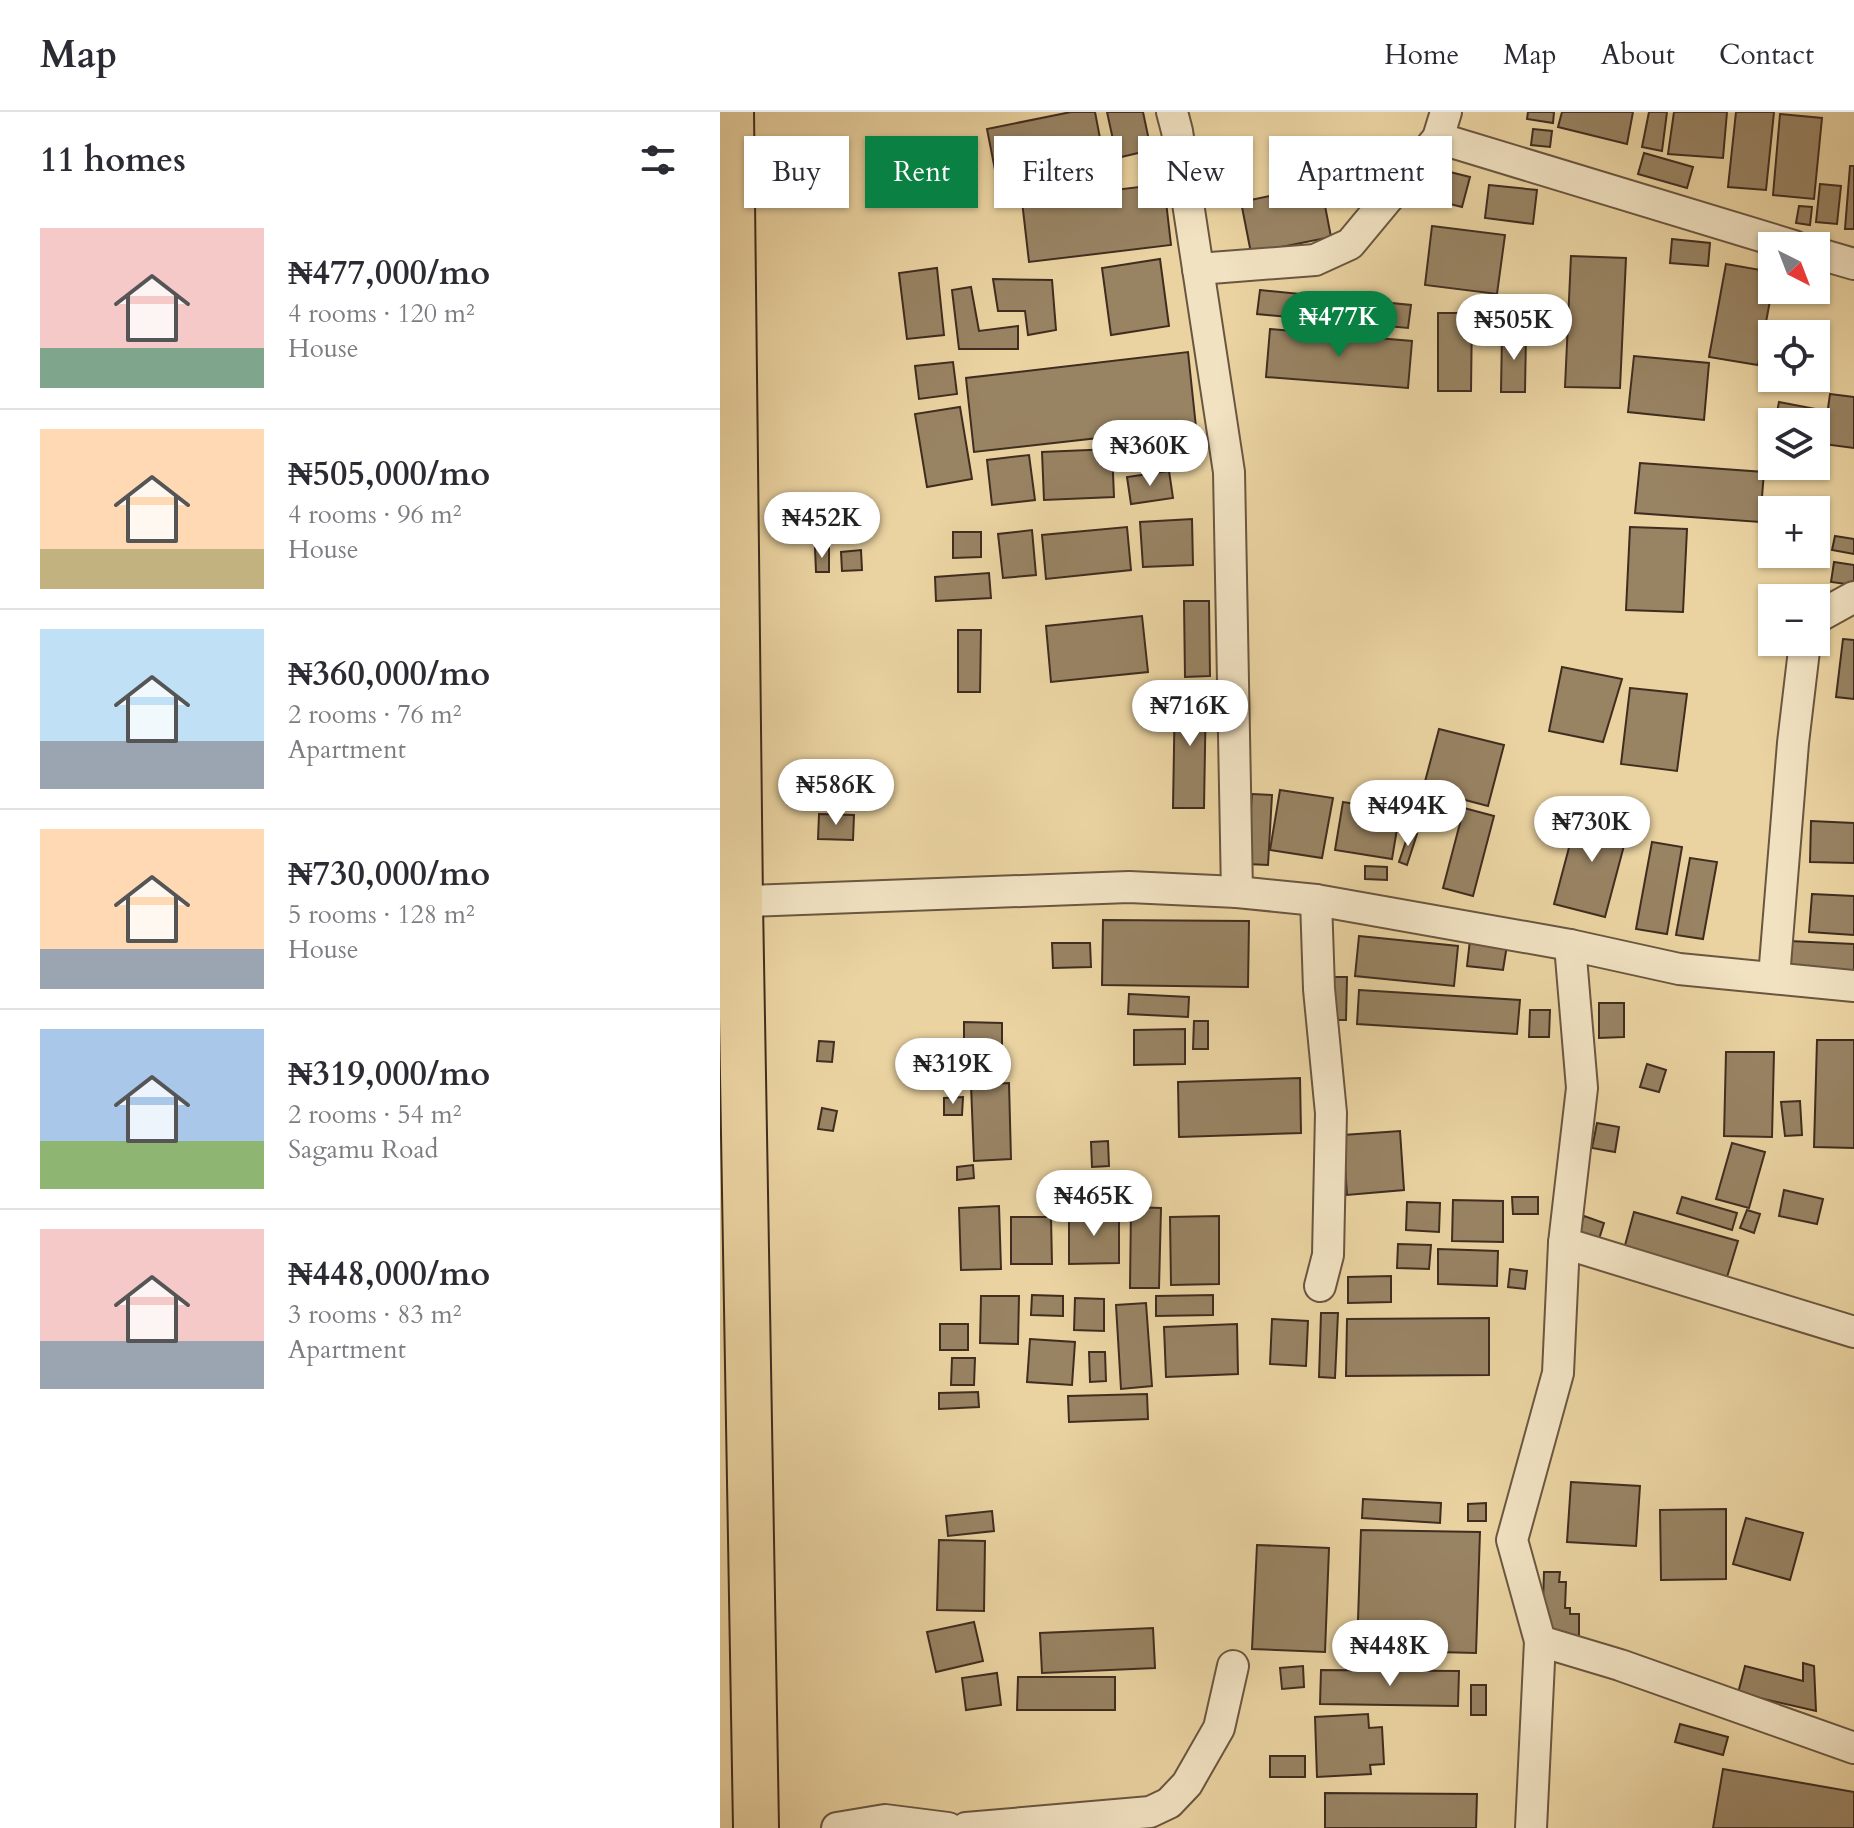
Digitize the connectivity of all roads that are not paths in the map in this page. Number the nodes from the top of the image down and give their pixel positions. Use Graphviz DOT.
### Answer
graph roads {
  1 [pos="731,112"];
  2 [pos="1172,112"];
  3 [pos="1442,125"];
  4 [pos="1758,234"];
  5 [pos="1830,257"];
  6 [pos="1854,264"];
  7 [pos="1198,269"];
  8 [pos="1854,597"];
  9 [pos="1830,610"];
  10 [pos="1803,656"];
  11 [pos="1237,892"];
  12 [pos="1316,900"];
  13 [pos="730,903"];
  14 [pos="1570,945"];
  15 [pos="1774,977"];
  16 [pos="1854,986"];
  17 [pos="1564,1243"];
  18 [pos="1320,1286"];
  19 [pos="1854,1332"];
  20 [pos="1540,1641"];
  21 [pos="1233,1666"];
  22 [pos="1854,1748"];
  23 [pos="756,1828"];
  24 [pos="837,1828"];
  25 [pos="948,1828"];
  26 [pos="966,1828"];
  27 [pos="1531,1828"];
  1 -- 13 [label="highway"];
  2 -- 7 [label="street"];
  3 -- 4 [label="street"];
  3 -- 7 [label="street"];
  5 -- 6 [label="street"];
  7 -- 11 [label="street"];
  8 -- 9 [label="street"];
  10 -- 15 [label="street"];
  11 -- 12 [label="street"];
  11 -- 13 [label="street"];
  12 -- 14 [label="street"];
  12 -- 18 [label="street"];
  13 -- 23 [label="highway"];
  14 -- 15 [label="street"];
  14 -- 17 [label="street"];
  15 -- 16 [label="street"];
  17 -- 19 [label="street"];
  17 -- 20 [label="street"];
  20 -- 22 [label="street"];
  20 -- 27 [label="street"];
  21 -- 26 [label="street"];
  24 -- 25 [label="street"];
}
